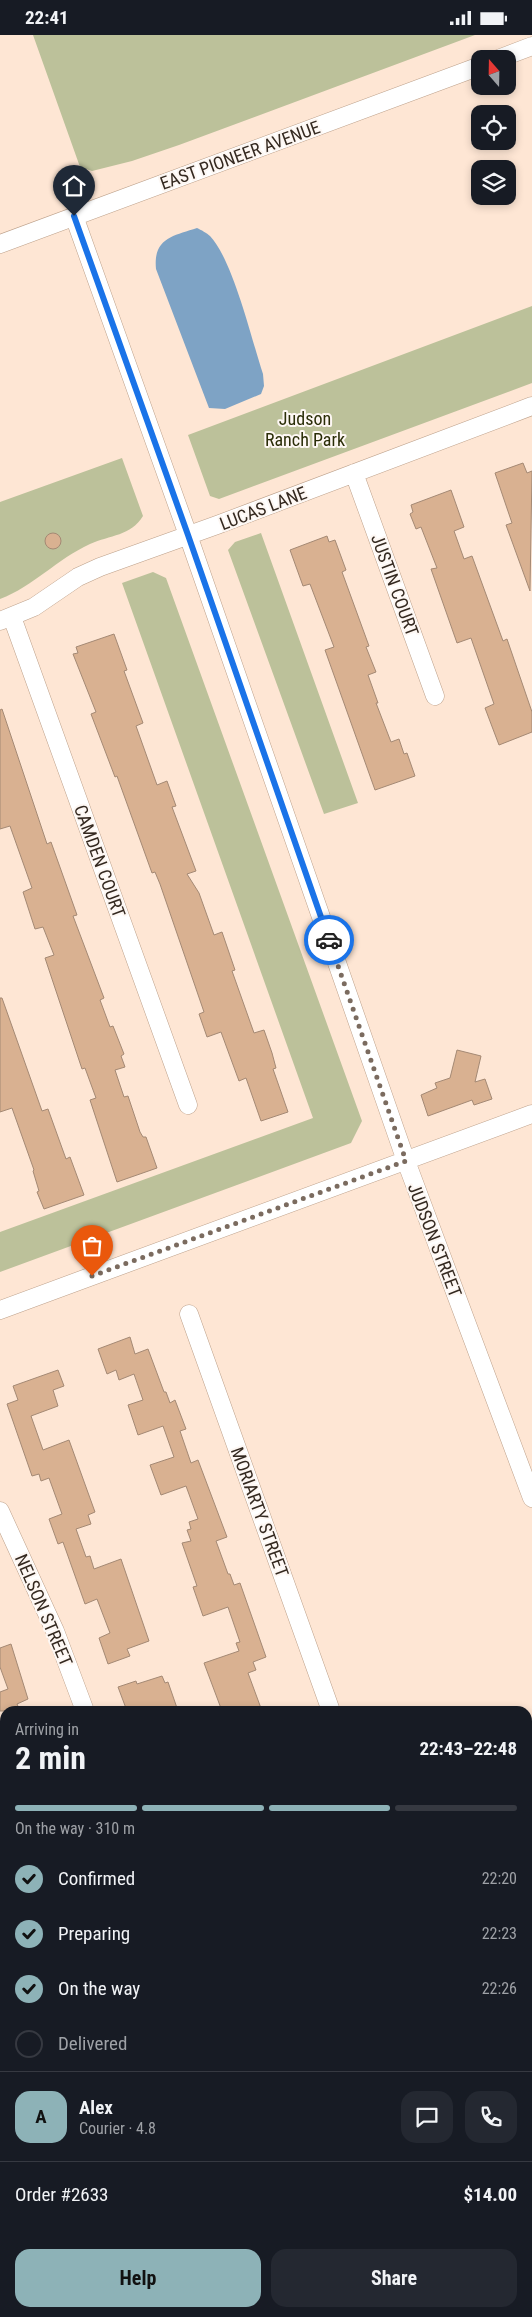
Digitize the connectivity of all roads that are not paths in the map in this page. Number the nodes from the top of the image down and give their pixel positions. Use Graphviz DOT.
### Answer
graph roads {
  1 [pos="532,46"];
  2 [pos="516,52"];
  3 [pos="471,68"];
  4 [pos="74,216"];
  5 [pos="0,244"];
  6 [pos="532,406"];
  7 [pos="354,473"];
  8 [pos="188,535"];
  9 [pos="6,619"];
  10 [pos="435,696"];
  11 [pos="188,1105"];
  12 [pos="532,1114"];
  13 [pos="406,1161"];
  14 [pos="0,1310"];
  15 [pos="189,1314"];
  16 [pos="532,1499"];
  17 [pos="2,1520"];
  18 [pos="83,1706"];
  19 [pos="329,1706"];
  1 -- 2 [label="street"];
  3 -- 4 [label="street, EAST PIONEER AVENUE"];
  4 -- 5 [label="street, EAST PIONEER AVENUE"];
  4 -- 8 [label="street, JUDSON STREET"];
  6 -- 7 [label="street, LUCAS LANE"];
  7 -- 8 [label="street, LUCAS LANE"];
  7 -- 10 [label="street, JUSTIN COURT"];
  8 -- 9 [label="street, LUCAS LANE"];
  8 -- 13 [label="street, JUDSON STREET"];
  9 -- 11 [label="street, CAMDEN COURT"];
  12 -- 13 [label="street"];
  13 -- 14 [label="street"];
  13 -- 16 [label="street, JUDSON STREET"];
  15 -- 19 [label="street, MORIARTY STREET"];
  17 -- 18 [label="street, NELSON STREET"];
}
